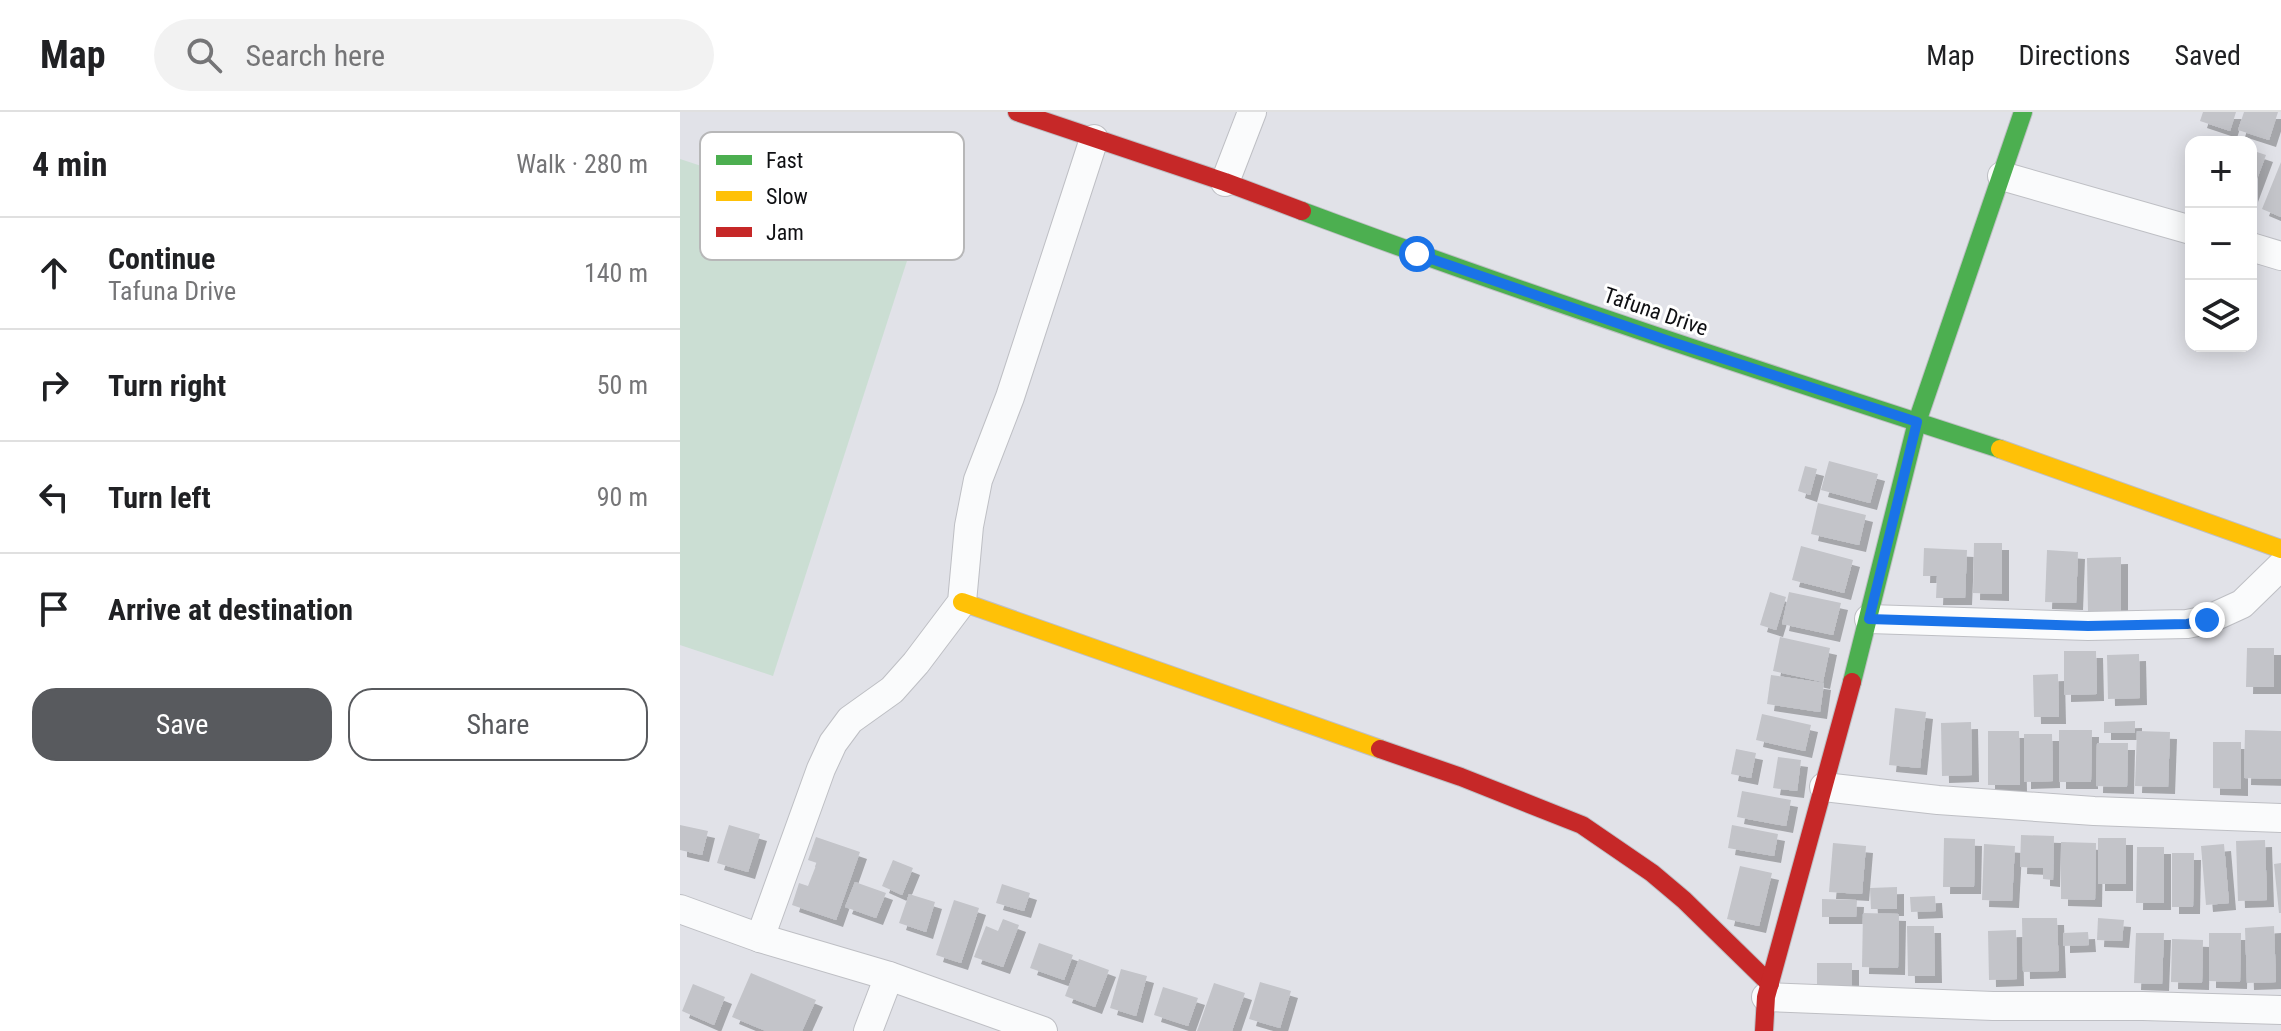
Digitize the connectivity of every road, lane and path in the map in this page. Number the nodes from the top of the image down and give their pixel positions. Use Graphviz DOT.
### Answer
graph roads {
  1 [pos="1017,112"];
  2 [pos="1252,112"];
  3 [pos="2023,112"];
  4 [pos="1094,139"];
  5 [pos="2002,176"];
  6 [pos="1225,182"];
  7 [pos="2185,228"];
  8 [pos="2257,249"];
  9 [pos="2281,256"];
  10 [pos="1917,422"];
  11 [pos="2281,549"];
  12 [pos="2281,566"];
  13 [pos="962,602"];
  14 [pos="1869,619"];
  15 [pos="1824,787"];
  16 [pos="2281,818"];
  17 [pos="680,909"];
  18 [pos="760,938"];
  19 [pos="889,976"];
  20 [pos="1768,991"];
  21 [pos="2281,1010"];
  22 [pos="868,1031"];
  23 [pos="1043,1031"];
  24 [pos="1764,1031"];
  1 -- 4 [label="street, Tafuna Drive"];
  2 -- 6 [label="street"];
  3 -- 5 [label="street"];
  4 -- 6 [label="street, Tafuna Drive"];
  4 -- 13 [label="street"];
  5 -- 7 [label="street"];
  5 -- 10 [label="street"];
  6 -- 10 [label="street, Tafuna Drive"];
  8 -- 9 [label="street"];
  10 -- 11 [label="street, Tafuna Drive"];
  10 -- 14 [label="street"];
  12 -- 14 [label="street"];
  13 -- 18 [label="street"];
  13 -- 20 [label="street"];
  14 -- 15 [label="street"];
  15 -- 16 [label="street"];
  15 -- 20 [label="street"];
  17 -- 18 [label="street"];
  18 -- 19 [label="street"];
  19 -- 22 [label="street"];
  19 -- 23 [label="street"];
  20 -- 21 [label="street"];
  20 -- 24 [label="street"];
}
